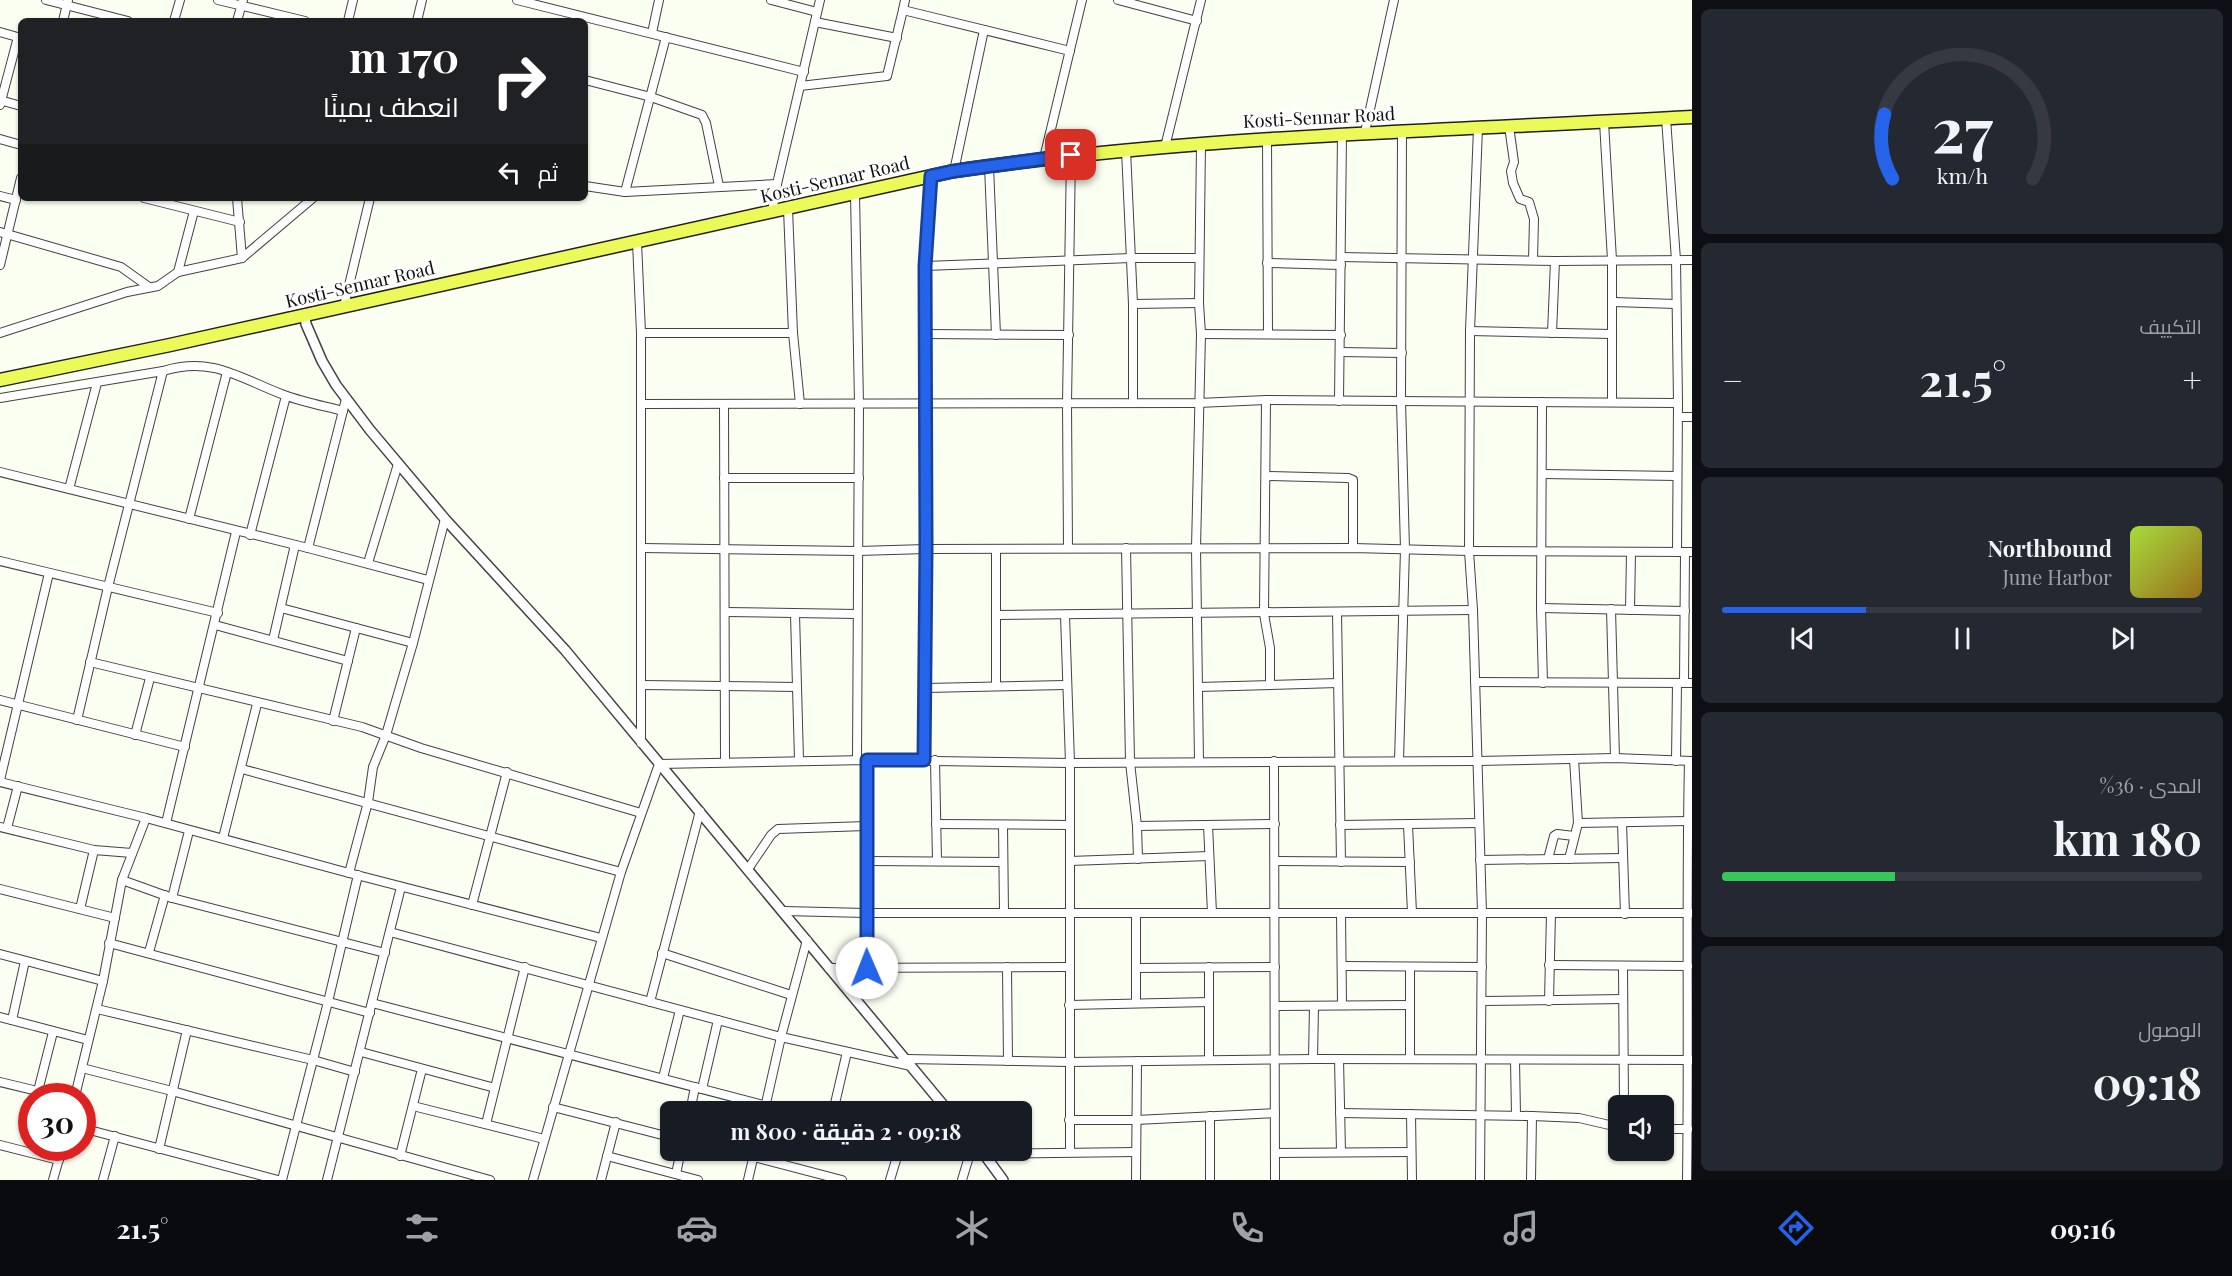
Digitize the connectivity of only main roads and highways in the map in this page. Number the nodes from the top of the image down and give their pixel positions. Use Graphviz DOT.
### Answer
graph roads {
  1 [pos="1692,117"];
  2 [pos="0,380"];
  1 -- 2 [label="highway, Kosti-Sennar Road"];
}
